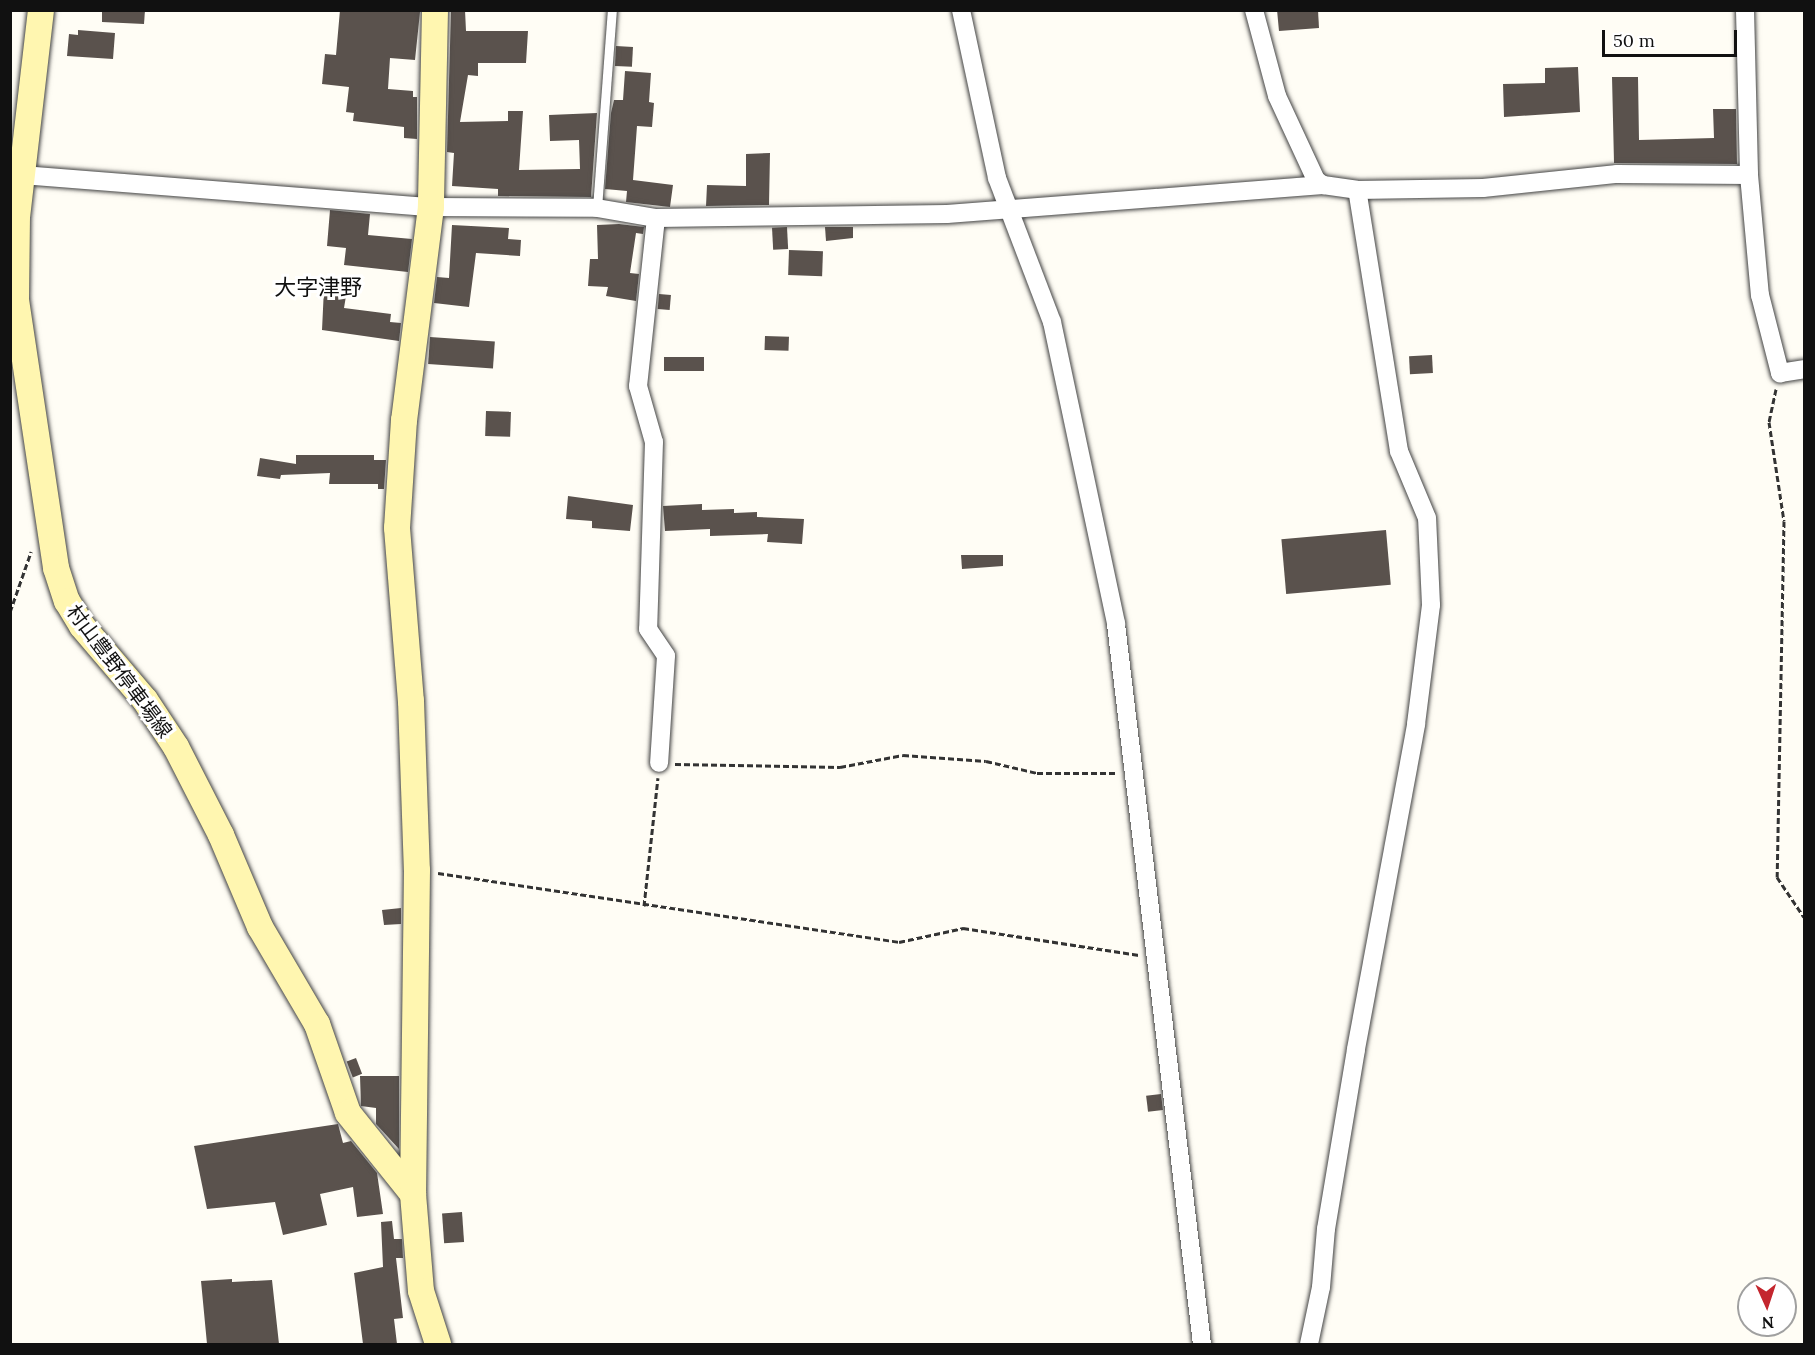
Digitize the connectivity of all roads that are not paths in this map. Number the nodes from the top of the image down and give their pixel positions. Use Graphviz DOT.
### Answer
graph roads {
  1 [pos="41,10"];
  2 [pos="435,10"];
  3 [pos="612,10"];
  4 [pos="961,10"];
  5 [pos="1254,10"];
  6 [pos="1745,10"];
  7 [pos="22,175"];
  8 [pos="1749,175"];
  9 [pos="1323,185"];
  10 [pos="1357,190"];
  11 [pos="431,207"];
  12 [pos="597,208"];
  13 [pos="1007,209"];
  14 [pos="656,218"];
  15 [pos="1804,369"];
  16 [pos="659,763"];
  17 [pos="413,1194"];
  18 [pos="438,1344"];
  19 [pos="1202,1344"];
  20 [pos="1309,1344"];
  1 -- 7 [label="main road, 村山豊野停車場線"];
  2 -- 11 [label="main road"];
  3 -- 12 [label="lane"];
  4 -- 13 [label="street"];
  5 -- 9 [label="street"];
  6 -- 8 [label="street"];
  7 -- 11 [label="street"];
  7 -- 17 [label="main road, 村山豊野停車場線"];
  8 -- 10 [label="street"];
  8 -- 15 [label="street"];
  9 -- 10 [label="street"];
  9 -- 13 [label="street"];
  10 -- 20 [label="street"];
  11 -- 12 [label="street"];
  11 -- 17 [label="main road"];
  12 -- 14 [label="street"];
  13 -- 14 [label="street"];
  13 -- 19 [label="street"];
  14 -- 16 [label="street"];
  17 -- 18 [label="main road"];
}
